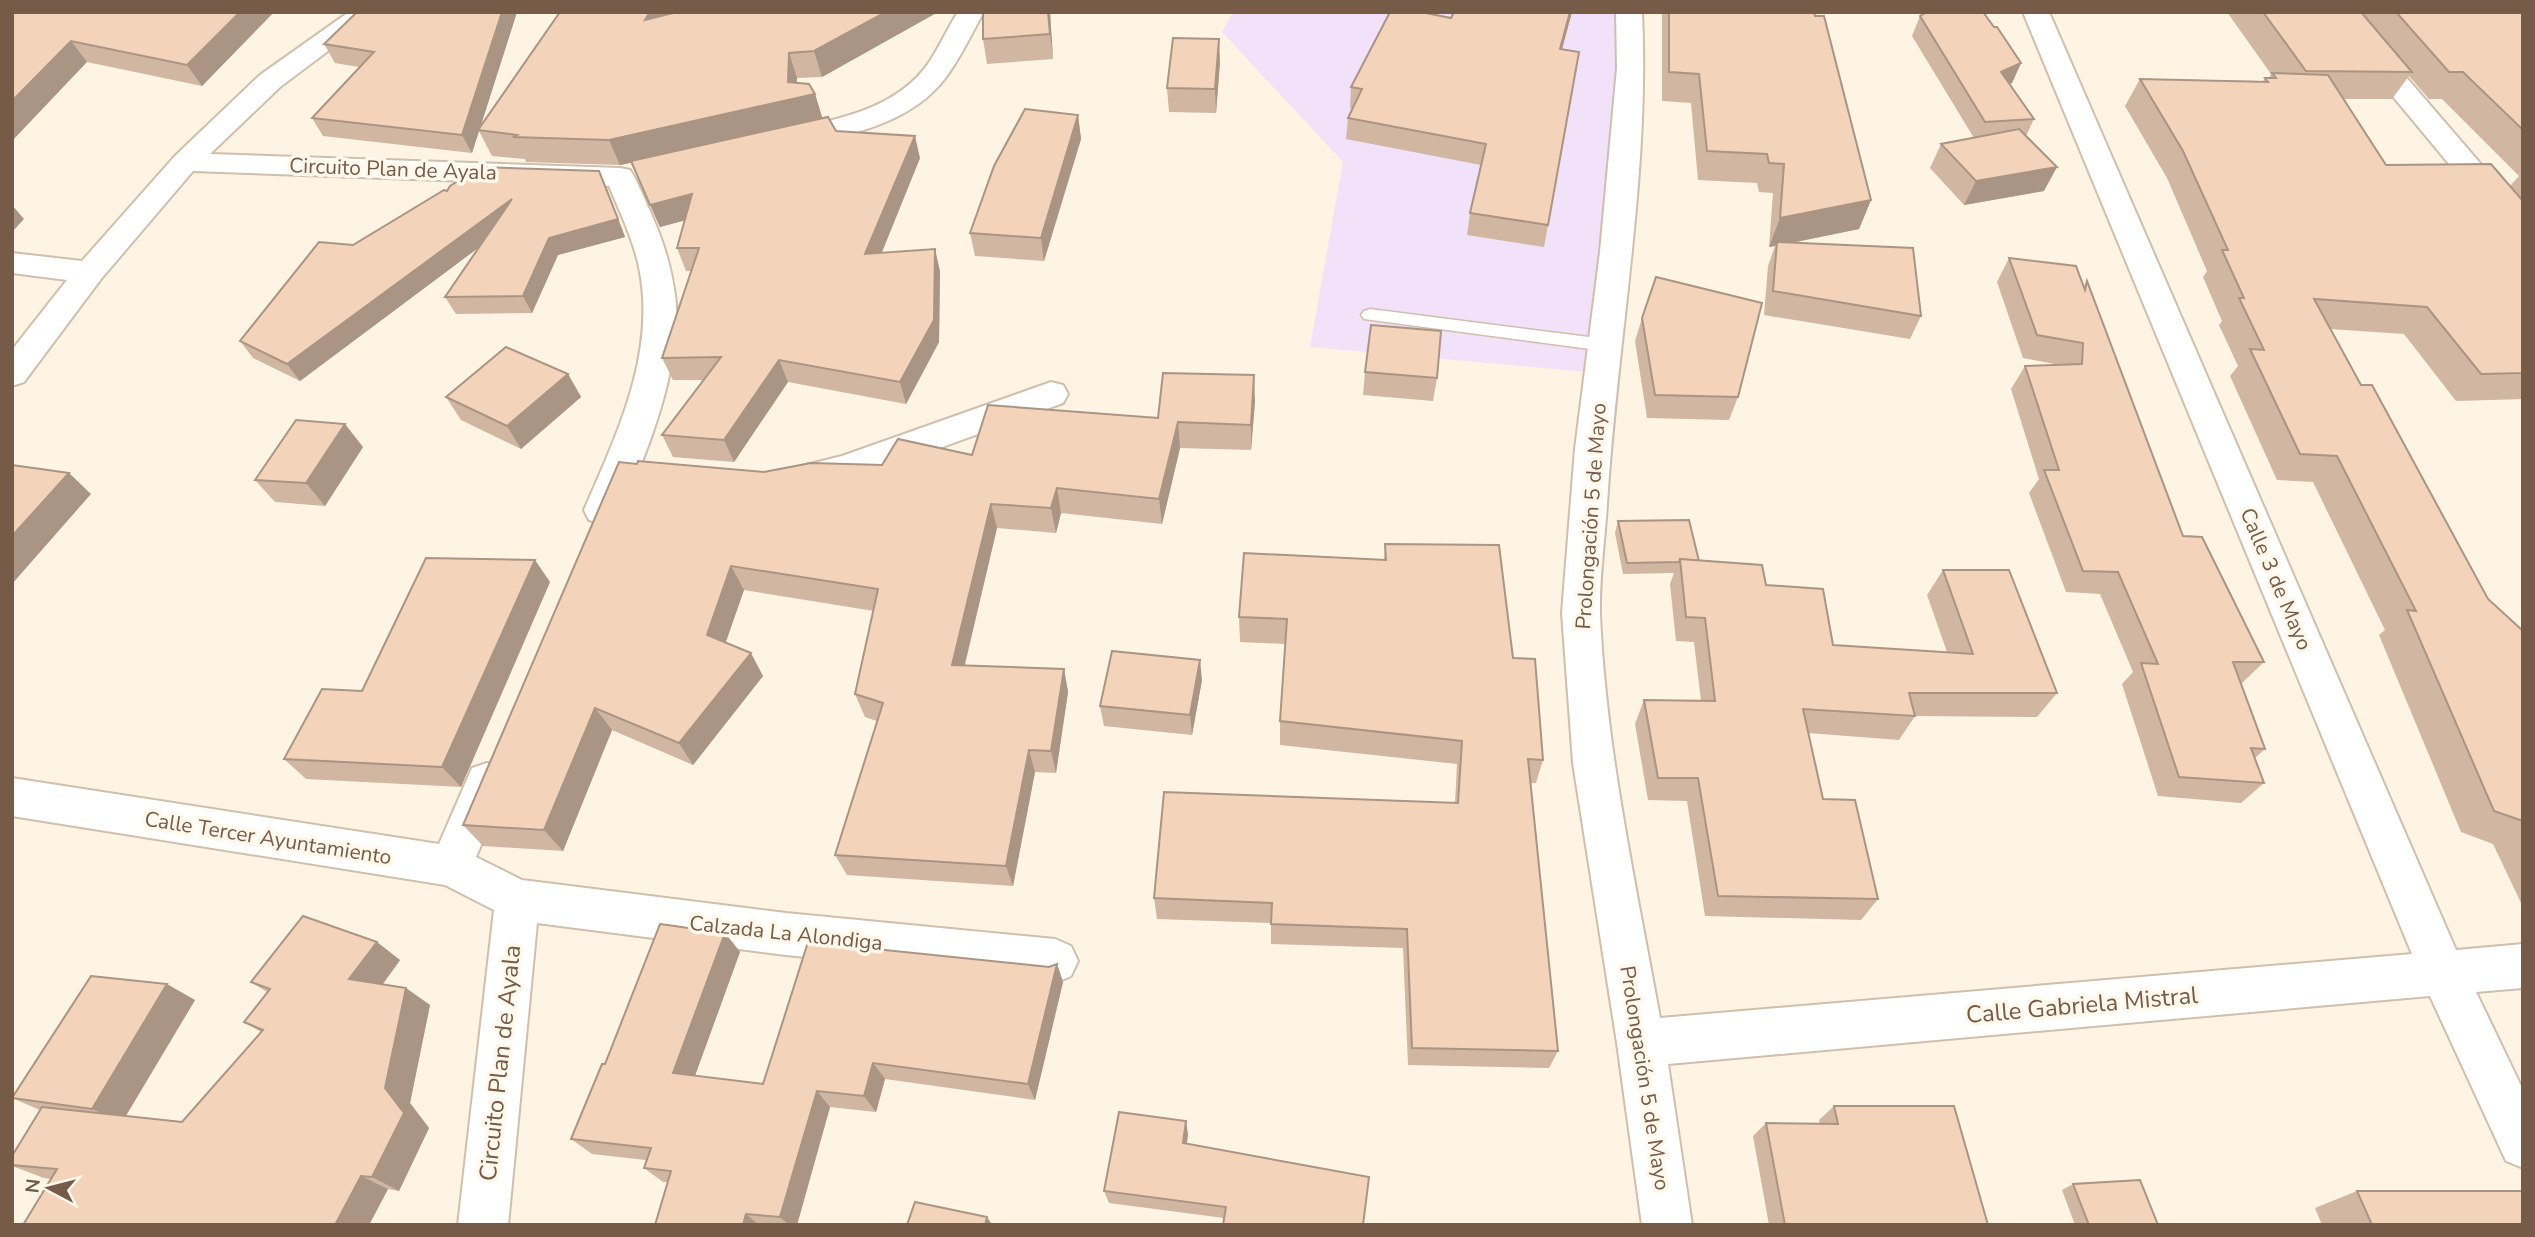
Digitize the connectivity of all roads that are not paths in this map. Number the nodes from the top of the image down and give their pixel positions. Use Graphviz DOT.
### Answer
graph roads {
  1 [pos="366,12"];
  2 [pos="971,12"];
  3 [pos="1629,12"];
  4 [pos="2036,12"];
  5 [pos="2336,12"];
  6 [pos="756,146"];
  7 [pos="185,162"];
  8 [pos="2523,233"];
  9 [pos="12,263"];
  10 [pos="90,272"];
  11 [pos="1370,315"];
  12 [pos="1605,345"];
  13 [pos="12,374"];
  14 [pos="1051,394"];
  15 [pos="620,468"];
  16 [pos="659,471"];
  17 [pos="775,481"];
  18 [pos="593,532"];
  19 [pos="500,751"];
  20 [pos="12,797"];
  21 [pos="452,866"];
  22 [pos="517,900"];
  23 [pos="1055,961"];
  24 [pos="2523,966"];
  25 [pos="2443,973"];
  26 [pos="1641,1043"];
  27 [pos="2523,1144"];
  28 [pos="483,1225"];
  29 [pos="1667,1225"];
  1 -- 7 [label="street"];
  2 -- 6 [label="street"];
  3 -- 12 [label="street, Prolongación 5 de Mayo"];
  4 -- 25 [label="street, Calle 3 de Mayo"];
  5 -- 8 [label="street"];
  7 -- 10 [label="street"];
  7 -- 15 [label="street, Circuito Plan de Ayala"];
  9 -- 10 [label="street"];
  10 -- 13 [label="street"];
  11 -- 12 [label="lane"];
  12 -- 26 [label="street, Prolongación 5 de Mayo"];
  14 -- 17 [label="street"];
  15 -- 16 [label="street"];
  15 -- 18 [label="street, Circuito Plan de Ayala"];
  19 -- 21 [label="street"];
  20 -- 21 [label="street, Calle Tercer Ayuntamiento"];
  21 -- 22 [label="street, Calle Tercer Ayuntamiento"];
  22 -- 23 [label="street, Calzada La Alondiga"];
  22 -- 28 [label="street, Circuito Plan de Ayala"];
  24 -- 25 [label="street, Calle Gabriela Mistral"];
  25 -- 26 [label="street, Calle Gabriela Mistral"];
  25 -- 27 [label="street, Calle 3 de Mayo"];
  26 -- 29 [label="street, Prolongación 5 de Mayo"];
}
